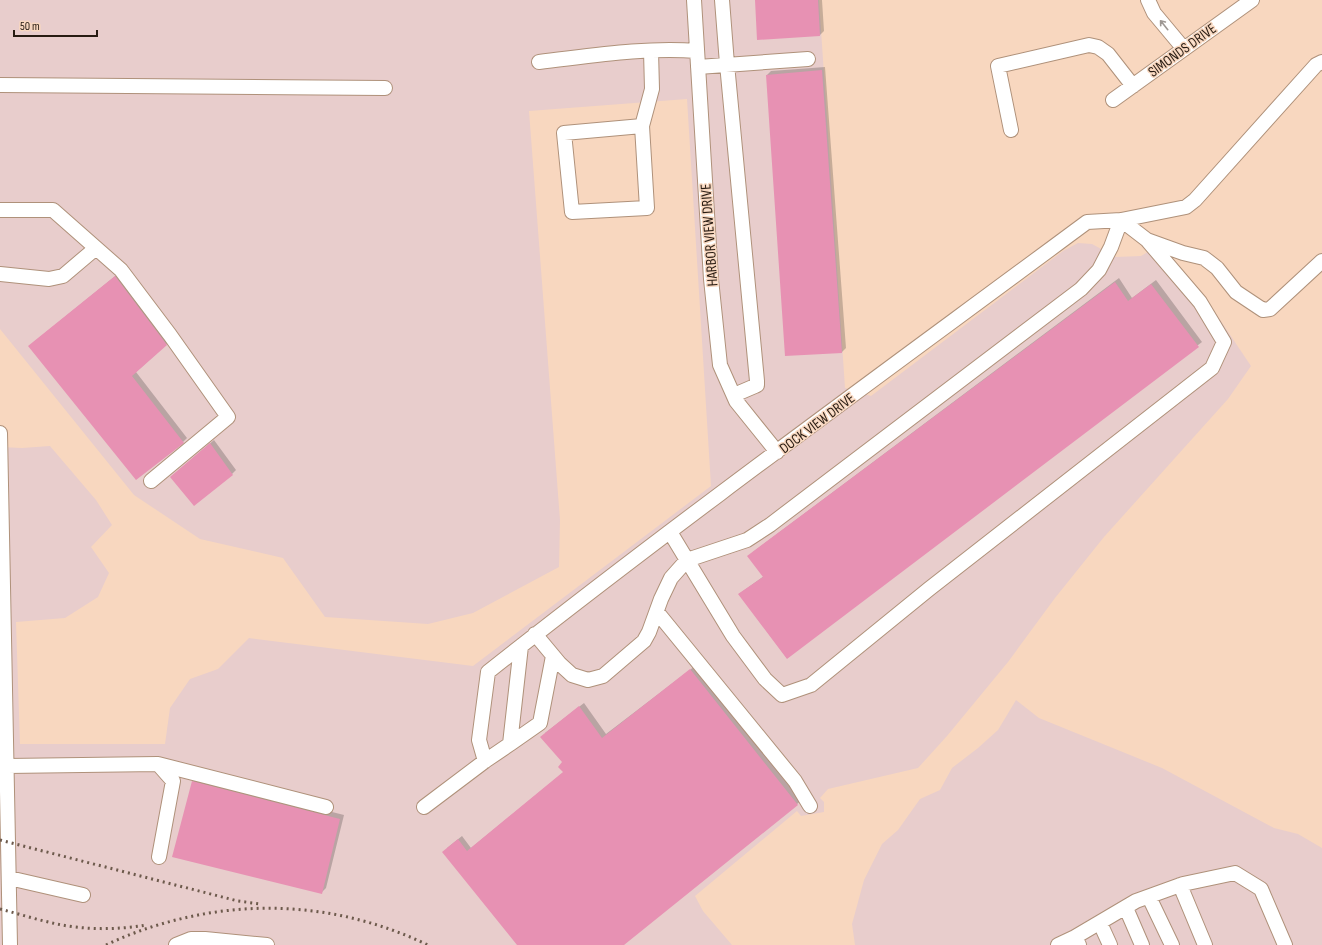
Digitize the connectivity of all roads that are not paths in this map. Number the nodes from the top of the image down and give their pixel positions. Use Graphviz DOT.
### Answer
graph roads {
  1 [pos="694,0"];
  2 [pos="722,0"];
  3 [pos="1148,0"];
  4 [pos="1252,0"];
  5 [pos="1184,49"];
  6 [pos="651,51"];
  7 [pos="697,51"];
  8 [pos="808,59"];
  9 [pos="539,62"];
  10 [pos="1322,62"];
  11 [pos="727,64"];
  12 [pos="698,67"];
  13 [pos="0,85"];
  14 [pos="1133,86"];
  15 [pos="385,88"];
  16 [pos="1113,100"];
  17 [pos="642,126"];
  18 [pos="1011,130"];
  19 [pos="0,210"];
  20 [pos="1121,220"];
  21 [pos="1147,240"];
  22 [pos="96,248"];
  23 [pos="1322,261"];
  24 [pos="0,274"];
  25 [pos="734,395"];
  26 [pos="0,433"];
  27 [pos="777,452"];
  28 [pos="151,481"];
  29 [pos="670,532"];
  30 [pos="687,560"];
  31 [pos="2,597"];
  32 [pos="657,612"];
  33 [pos="535,634"];
  34 [pos="521,646"];
  35 [pos="554,656"];
  36 [pos="510,744"];
  37 [pos="485,760"];
  38 [pos="158,764"];
  39 [pos="7,766"];
  40 [pos="810,806"];
  41 [pos="326,807"];
  42 [pos="424,807"];
  43 [pos="4,834"];
  44 [pos="159,857"];
  45 [pos="9,878"];
  46 [pos="1180,885"];
  47 [pos="83,896"];
  48 [pos="1149,897"];
  49 [pos="1126,908"];
  50 [pos="1100,923"];
  51 [pos="1077,941"];
  52 [pos="10,945"];
  53 [pos="176,945"];
  54 [pos="267,945"];
  55 [pos="1058,945"];
  56 [pos="1110,945"];
  57 [pos="1142,945"];
  58 [pos="1172,945"];
  59 [pos="1206,945"];
  60 [pos="1285,945"];
  1 -- 7 [label="street, HARBOR VIEW DRIVE"];
  2 -- 11 [label="street"];
  5 -- 3 [label="street, one-way"];
  4 -- 5 [label="street, SIMONDS DRIVE"];
  5 -- 14 [label="street, SIMONDS DRIVE"];
  6 -- 7 [label="street"];
  6 -- 9 [label="street"];
  6 -- 17 [label="street"];
  7 -- 12 [label="street, HARBOR VIEW DRIVE"];
  8 -- 11 [label="street"];
  10 -- 20 [label="street, DOCK VIEW DRIVE"];
  11 -- 12 [label="street"];
  11 -- 25 [label="street"];
  12 -- 25 [label="street, HARBOR VIEW DRIVE"];
  13 -- 15 [label="street"];
  14 -- 16 [label="street, SIMONDS DRIVE"];
  14 -- 18 [label="street"];
  17 -- 17 [label="street"];
  19 -- 22 [label="street"];
  20 -- 21 [label="street"];
  20 -- 27 [label="street, DOCK VIEW DRIVE"];
  20 -- 30 [label="street"];
  21 -- 23 [label="street"];
  21 -- 30 [label="street"];
  22 -- 24 [label="street"];
  22 -- 28 [label="street"];
  25 -- 27 [label="street, HARBOR VIEW DRIVE"];
  26 -- 31 [label="street"];
  27 -- 29 [label="street, DOCK VIEW DRIVE"];
  29 -- 30 [label="street"];
  29 -- 33 [label="street, DOCK VIEW DRIVE"];
  30 -- 32 [label="street"];
  31 -- 39 [label="street"];
  32 -- 35 [label="street"];
  32 -- 40 [label="street"];
  33 -- 34 [label="street, DOCK VIEW DRIVE"];
  33 -- 35 [label="street"];
  34 -- 36 [label="street"];
  34 -- 37 [label="street, DOCK VIEW DRIVE"];
  35 -- 36 [label="street"];
  36 -- 37 [label="street"];
  37 -- 42 [label="street"];
  38 -- 39 [label="street"];
  38 -- 41 [label="street"];
  38 -- 44 [label="street"];
  39 -- 43 [label="street"];
  43 -- 45 [label="street"];
  45 -- 47 [label="street"];
  45 -- 52 [label="street"];
  46 -- 48 [label="street"];
  46 -- 59 [label="street"];
  46 -- 60 [label="street"];
  48 -- 49 [label="street"];
  48 -- 58 [label="street"];
  49 -- 50 [label="street"];
  49 -- 57 [label="street"];
  50 -- 51 [label="street"];
  50 -- 56 [label="street"];
  51 -- 55 [label="street"];
  53 -- 54 [label="street"];
}
